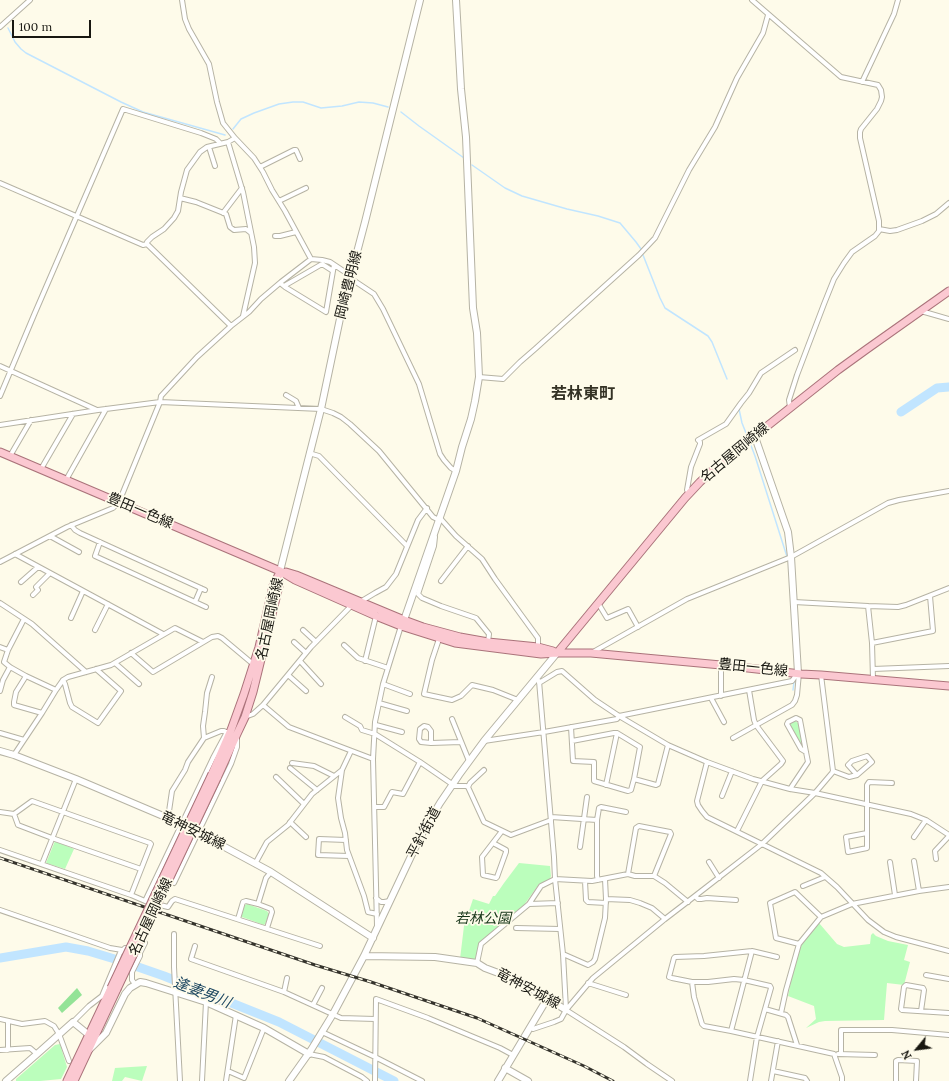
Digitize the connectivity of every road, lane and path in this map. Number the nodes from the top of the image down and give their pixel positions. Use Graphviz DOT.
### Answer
graph roads {
  1 [pos="30,0"];
  2 [pos="182,0"];
  3 [pos="420,0"];
  4 [pos="456,0"];
  5 [pos="752,0"];
  6 [pos="898,0"];
  7 [pos="768,15"];
  8 [pos="0,27"];
  9 [pos="862,82"];
  10 [pos="235,138"];
  11 [pos="228,142"];
  12 [pos="220,143"];
  13 [pos="209,146"];
  14 [pos="300,159"];
  15 [pos="214,166"];
  16 [pos="260,167"];
  17 [pos="0,183"];
  18 [pos="242,188"];
  19 [pos="306,188"];
  20 [pos="180,198"];
  21 [pos="279,201"];
  22 [pos="949,203"];
  23 [pos="223,213"];
  24 [pos="77,216"];
  25 [pos="879,229"];
  26 [pos="296,232"];
  27 [pos="251,234"];
  28 [pos="275,236"];
  29 [pos="147,244"];
  30 [pos="311,259"];
  31 [pos="334,265"];
  32 [pos="333,271"];
  33 [pos="351,276"];
  34 [pos="280,283"];
  35 [pos="284,286"];
  36 [pos="949,291"];
  37 [pos="921,311"];
  38 [pos="243,316"];
  39 [pos="949,319"];
  40 [pos="231,326"];
  41 [pos="795,350"];
  42 [pos="0,366"];
  43 [pos="11,371"];
  44 [pos="479,377"];
  45 [pos="286,395"];
  46 [pos="0,396"];
  47 [pos="160,402"];
  48 [pos="299,408"];
  49 [pos="790,408"];
  50 [pos="106,409"];
  51 [pos="321,409"];
  52 [pos="98,410"];
  53 [pos="73,414"];
  54 [pos="31,420"];
  55 [pos="0,425"];
  56 [pos="755,437"];
  57 [pos="0,452"];
  58 [pos="309,453"];
  59 [pos="10,456"];
  60 [pos="40,469"];
  61 [pos="456,471"];
  62 [pos="66,480"];
  63 [pos="949,491"];
  64 [pos="689,494"];
  65 [pos="119,502"];
  66 [pos="427,508"];
  67 [pos="440,519"];
  68 [pos="71,525"];
  69 [pos="435,531"];
  70 [pos="50,536"];
  71 [pos="100,542"];
  72 [pos="407,546"];
  73 [pos="468,546"];
  74 [pos="79,552"];
  75 [pos="15,554"];
  76 [pos="791,557"];
  77 [pos="0,562"];
  78 [pos="38,567"];
  79 [pos="280,571"];
  80 [pos="50,573"];
  81 [pos="441,581"];
  82 [pos="21,582"];
  83 [pos="949,588"];
  84 [pos="83,591"];
  85 [pos="33,595"];
  86 [pos="930,596"];
  87 [pos="195,602"];
  88 [pos="360,602"];
  89 [pos="794,602"];
  90 [pos="0,603"];
  91 [pos="598,603"];
  92 [pos="108,604"];
  93 [pos="352,605"];
  94 [pos="868,606"];
  95 [pos="206,607"];
  96 [pos="376,616"];
  97 [pos="71,618"];
  98 [pos="24,619"];
  99 [pos="403,623"];
  100 [pos="638,627"];
  101 [pos="95,630"];
  102 [pos="302,630"];
  103 [pos="163,634"];
  104 [pos="439,639"];
  105 [pos="203,642"];
  106 [pos="294,642"];
  107 [pos="316,642"];
  108 [pos="488,642"];
  109 [pos="872,643"];
  110 [pos="344,645"];
  111 [pos="0,647"];
  112 [pos="538,647"];
  113 [pos="8,650"];
  114 [pos="557,652"];
  115 [pos="131,653"];
  116 [pos="306,653"];
  117 [pos="592,653"];
  118 [pos="300,661"];
  119 [pos="365,661"];
  120 [pos="115,663"];
  121 [pos="253,664"];
  122 [pos="720,665"];
  123 [pos="949,666"];
  124 [pos="10,667"];
  125 [pos="388,668"];
  126 [pos="96,669"];
  127 [pos="873,669"];
  128 [pos="86,672"];
  129 [pos="798,673"];
  130 [pos="288,674"];
  131 [pos="821,675"];
  132 [pos="26,676"];
  133 [pos="212,677"];
  134 [pos="873,679"];
  135 [pos="63,680"];
  136 [pos="538,680"];
  137 [pos="139,684"];
  138 [pos="321,684"];
  139 [pos="383,684"];
  140 [pos="949,686"];
  141 [pos="56,690"];
  142 [pos="749,690"];
  143 [pos="0,691"];
  144 [pos="306,691"];
  145 [pos="410,694"];
  146 [pos="721,696"];
  147 [pos="711,698"];
  148 [pos="518,700"];
  149 [pos="379,703"];
  150 [pos="263,705"];
  151 [pos="407,711"];
  152 [pos="42,713"];
  153 [pos="619,716"];
  154 [pos="244,717"];
  155 [pos="345,717"];
  156 [pos="452,719"];
  157 [pos="724,722"];
  158 [pos="376,724"];
  159 [pos="756,725"];
  160 [pos="571,727"];
  161 [pos="232,732"];
  162 [pos="402,732"];
  163 [pos="544,732"];
  164 [pos="0,733"];
  165 [pos="617,733"];
  166 [pos="375,734"];
  167 [pos="204,738"];
  168 [pos="734,738"];
  169 [pos="24,740"];
  170 [pos="572,740"];
  171 [pos="484,741"];
  172 [pos="461,742"];
  173 [pos="431,743"];
  174 [pos="668,745"];
  175 [pos="0,751"];
  176 [pos="351,752"];
  177 [pos="806,752"];
  178 [pos="14,755"];
  179 [pos="373,759"];
  180 [pos="469,761"];
  181 [pos="420,762"];
  182 [pos="707,762"];
  183 [pos="292,763"];
  184 [pos="290,768"];
  185 [pos="342,770"];
  186 [pos="484,770"];
  187 [pos="732,771"];
  188 [pos="833,771"];
  189 [pos="857,775"];
  190 [pos="334,776"];
  191 [pos="276,777"];
  192 [pos="634,779"];
  193 [pos="76,780"];
  194 [pos="762,781"];
  195 [pos="892,783"];
  196 [pos="606,784"];
  197 [pos="452,785"];
  198 [pos="468,787"];
  199 [pos="790,789"];
  200 [pos="317,790"];
  201 [pos="815,793"];
  202 [pos="722,796"];
  203 [pos="587,797"];
  204 [pos="304,804"];
  205 [pos="866,804"];
  206 [pos="375,807"];
  207 [pos="0,812"];
  208 [pos="62,812"];
  209 [pos="626,812"];
  210 [pos="14,814"];
  211 [pos="168,818"];
  212 [pos="551,819"];
  213 [pos="583,819"];
  214 [pos="597,820"];
  215 [pos="926,820"];
  216 [pos="290,822"];
  217 [pos="182,824"];
  218 [pos="502,831"];
  219 [pos="737,831"];
  220 [pos="198,832"];
  221 [pos="867,833"];
  222 [pos="949,836"];
  223 [pos="306,837"];
  224 [pos="914,837"];
  225 [pos="52,838"];
  226 [pos="346,840"];
  227 [pos="493,843"];
  228 [pos="762,844"];
  229 [pos="580,847"];
  230 [pos="0,850"];
  231 [pos="349,856"];
  232 [pos="936,859"];
  233 [pos="914,861"];
  234 [pos="709,862"];
  235 [pos="890,862"];
  236 [pos="42,864"];
  237 [pos="256,864"];
  238 [pos="141,870"];
  239 [pos="271,872"];
  240 [pos="628,874"];
  241 [pos="654,876"];
  242 [pos="825,876"];
  243 [pos="719,878"];
  244 [pos="605,879"];
  245 [pos="555,880"];
  246 [pos="598,880"];
  247 [pos="585,881"];
  248 [pos="174,884"];
  249 [pos="803,886"];
  250 [pos="949,887"];
  251 [pos="919,891"];
  252 [pos="895,895"];
  253 [pos="131,896"];
  254 [pos="695,896"];
  255 [pos="376,898"];
  256 [pos="736,900"];
  257 [pos="145,901"];
  258 [pos="390,901"];
  259 [pos="606,901"];
  260 [pos="688,902"];
  261 [pos="558,903"];
  262 [pos="258,904"];
  263 [pos="529,904"];
  264 [pos="852,904"];
  265 [pos="0,910"];
  266 [pos="377,914"];
  267 [pos="821,917"];
  268 [pos="238,919"];
  269 [pos="665,919"];
  270 [pos="267,928"];
  271 [pos="377,928"];
  272 [pos="516,928"];
  273 [pos="560,929"];
  274 [pos="174,934"];
  275 [pos="373,938"];
  276 [pos="145,943"];
  277 [pos="799,944"];
  278 [pos="195,946"];
  279 [pos="320,946"];
  280 [pos="752,951"];
  281 [pos="949,951"];
  282 [pos="121,952"];
  283 [pos="563,954"];
  284 [pos="140,955"];
  285 [pos="364,956"];
  286 [pos="777,957"];
  287 [pos="477,963"];
  288 [pos="926,974"];
  289 [pos="287,978"];
  290 [pos="949,979"];
  291 [pos="744,980"];
  292 [pos="692,982"];
  293 [pos="588,983"];
  294 [pos="135,984"];
  295 [pos="114,988"];
  296 [pos="322,988"];
  297 [pos="175,991"];
  298 [pos="284,992"];
  299 [pos="626,995"];
  300 [pos="547,999"];
  301 [pos="206,1002"];
  302 [pos="312,1005"];
  303 [pos="765,1009"];
  304 [pos="566,1010"];
  305 [pos="921,1011"];
  306 [pos="782,1013"];
  307 [pos="949,1013"];
  308 [pos="333,1014"];
  309 [pos="236,1015"];
  310 [pos="0,1019"];
  311 [pos="375,1019"];
  312 [pos="8,1021"];
  313 [pos="73,1022"];
  314 [pos="264,1028"];
  315 [pos="533,1029"];
  316 [pos="730,1031"];
  317 [pos="322,1033"];
  318 [pos="59,1034"];
  319 [pos="89,1035"];
  320 [pos="949,1035"];
  321 [pos="757,1037"];
  322 [pos="778,1041"];
  323 [pos="797,1045"];
  324 [pos="0,1050"];
  325 [pos="8,1050"];
  326 [pos="88,1051"];
  327 [pos="310,1052"];
  328 [pos="36,1054"];
  329 [pos="834,1054"];
  330 [pos="841,1054"];
  331 [pos="512,1055"];
  332 [pos="876,1055"];
  333 [pos="374,1058"];
  334 [pos="69,1061"];
  335 [pos="505,1068"];
  336 [pos="228,1071"];
  337 [pos="773,1071"];
  338 [pos="6,1081"];
  339 [pos="63,1081"];
  340 [pos="67,1081"];
  341 [pos="74,1081"];
  342 [pos="180,1081"];
  343 [pos="202,1081"];
  344 [pos="226,1081"];
  345 [pos="289,1081"];
  346 [pos="367,1081"];
  347 [pos="375,1081"];
  348 [pos="422,1081"];
  349 [pos="498,1081"];
  350 [pos="528,1081"];
  351 [pos="672,1081"];
  352 [pos="750,1081"];
  353 [pos="771,1081"];
  354 [pos="807,1081"];
  355 [pos="842,1081"];
  356 [pos="896,1081"];
  357 [pos="916,1081"];
  1 -- 8 [label="street"];
  2 -- 10 [label="street"];
  3 -- 33 [label="street, 岡崎豊明線"];
  4 -- 44 [label="street"];
  5 -- 7 [label="street"];
  6 -- 9 [label="street"];
  7 -- 9 [label="street"];
  7 -- 44 [label="street"];
  9 -- 25 [label="street"];
  10 -- 11 [label="street"];
  10 -- 16 [label="street"];
  11 -- 12 [label="street"];
  11 -- 18 [label="street"];
  12 -- 13 [label="street"];
  12 -- 24 [label="street"];
  13 -- 15 [label="street"];
  13 -- 20 [label="street"];
  14 -- 16 [label="street"];
  16 -- 21 [label="street"];
  17 -- 24 [label="street"];
  18 -- 23 [label="street"];
  18 -- 27 [label="street"];
  19 -- 21 [label="street"];
  20 -- 23 [label="street"];
  20 -- 29 [label="street"];
  21 -- 26 [label="street"];
  22 -- 25 [label="street"];
  23 -- 27 [label="street"];
  24 -- 29 [label="street"];
  24 -- 43 [label="street"];
  25 -- 49 [label="street"];
  26 -- 28 [label="street"];
  26 -- 30 [label="street"];
  27 -- 38 [label="street"];
  29 -- 40 [label="street"];
  30 -- 31 [label="street"];
  30 -- 34 [label="street"];
  31 -- 32 [label="street"];
  31 -- 33 [label="street"];
  32 -- 35 [label="street"];
  32 -- 35 [label="street"];
  33 -- 51 [label="street, 岡崎豊明線"];
  33 -- 61 [label="street"];
  34 -- 35 [label="street"];
  34 -- 38 [label="street"];
  36 -- 37 [label="main road, 名古屋岡崎線"];
  37 -- 39 [label="street"];
  37 -- 49 [label="main road, 名古屋岡崎線"];
  38 -- 40 [label="street"];
  40 -- 47 [label="street"];
  41 -- 64 [label="street"];
  42 -- 43 [label="street"];
  43 -- 46 [label="street"];
  43 -- 52 [label="street"];
  44 -- 61 [label="street"];
  45 -- 48 [label="street"];
  47 -- 48 [label="street"];
  47 -- 50 [label="street"];
  47 -- 65 [label="street"];
  48 -- 51 [label="street"];
  49 -- 56 [label="main road, 名古屋岡崎線"];
  50 -- 52 [label="street"];
  50 -- 62 [label="street"];
  51 -- 58 [label="street, 岡崎豊明線"];
  51 -- 66 [label="street"];
  52 -- 53 [label="street"];
  53 -- 54 [label="street"];
  53 -- 60 [label="street"];
  54 -- 55 [label="street"];
  54 -- 59 [label="street"];
  56 -- 64 [label="main road, 名古屋岡崎線"];
  56 -- 76 [label="street"];
  57 -- 59 [label="main road, 豊田一色線"];
  58 -- 72 [label="street"];
  58 -- 79 [label="street, 岡崎豊明線"];
  59 -- 60 [label="main road, 豊田一色線"];
  60 -- 62 [label="main road, 豊田一色線"];
  61 -- 67 [label="street"];
  62 -- 65 [label="main road, 豊田一色線"];
  63 -- 76 [label="street"];
  64 -- 91 [label="main road, 名古屋岡崎線"];
  65 -- 68 [label="street"];
  65 -- 79 [label="main road, 豊田一色線"];
  66 -- 67 [label="street"];
  66 -- 72 [label="street"];
  67 -- 69 [label="street"];
  67 -- 73 [label="street"];
  68 -- 70 [label="street"];
  68 -- 71 [label="street"];
  69 -- 99 [label="street"];
  69 -- 108 [label="street"];
  70 -- 74 [label="street"];
  70 -- 75 [label="street"];
  71 -- 87 [label="street"];
  71 -- 87 [label="street"];
  72 -- 88 [label="street"];
  73 -- 81 [label="street"];
  73 -- 112 [label="street"];
  75 -- 77 [label="street"];
  75 -- 78 [label="street"];
  76 -- 89 [label="street"];
  76 -- 100 [label="street"];
  78 -- 80 [label="street"];
  78 -- 82 [label="street"];
  79 -- 88 [label="main road, 豊田一色線"];
  79 -- 93 [label="main road, 豊田一色線"];
  79 -- 121 [label="main road, 名古屋岡崎線"];
  79 -- 154 [label="main road, 名古屋岡崎線"];
  80 -- 84 [label="street"];
  80 -- 85 [label="street"];
  83 -- 86 [label="street"];
  84 -- 92 [label="street"];
  84 -- 97 [label="street"];
  86 -- 94 [label="street"];
  86 -- 109 [label="street"];
  87 -- 95 [label="street"];
  88 -- 99 [label="main road, 豊田一色線"];
  89 -- 94 [label="street"];
  89 -- 129 [label="street"];
  90 -- 98 [label="street"];
  91 -- 100 [label="street"];
  91 -- 114 [label="main road, 名古屋岡崎線"];
  92 -- 101 [label="street"];
  92 -- 103 [label="street"];
  93 -- 96 [label="main road, 豊田一色線"];
  93 -- 107 [label="street"];
  94 -- 109 [label="street"];
  96 -- 99 [label="main road, 豊田一色線"];
  96 -- 119 [label="street"];
  98 -- 113 [label="street"];
  98 -- 128 [label="street"];
  99 -- 104 [label="main road, 豊田一色線"];
  99 -- 108 [label="main road, 豊田一色線"];
  99 -- 125 [label="street"];
  100 -- 117 [label="street"];
  102 -- 107 [label="street"];
  103 -- 105 [label="street"];
  103 -- 115 [label="street"];
  104 -- 114 [label="main road, 豊田一色線"];
  104 -- 148 [label="street"];
  105 -- 115 [label="street"];
  105 -- 121 [label="street"];
  106 -- 116 [label="street"];
  107 -- 116 [label="street"];
  108 -- 112 [label="main road, 豊田一色線"];
  109 -- 127 [label="street"];
  110 -- 119 [label="street"];
  111 -- 113 [label="street"];
  112 -- 114 [label="main road, 豊田一色線"];
  113 -- 124 [label="street"];
  114 -- 117 [label="main road, 豊田一色線"];
  114 -- 136 [label="street, 平針街道"];
  115 -- 120 [label="street"];
  116 -- 118 [label="street"];
  117 -- 122 [label="main road, 豊田一色線"];
  118 -- 130 [label="street"];
  118 -- 138 [label="street"];
  119 -- 125 [label="street"];
  120 -- 126 [label="street"];
  120 -- 137 [label="street"];
  121 -- 161 [label="main road, 名古屋岡崎線"];
  122 -- 129 [label="main road, 豊田一色線"];
  122 -- 146 [label="street"];
  123 -- 127 [label="street"];
  124 -- 132 [label="street"];
  124 -- 143 [label="street"];
  125 -- 139 [label="street"];
  126 -- 128 [label="street"];
  126 -- 135 [label="street"];
  127 -- 134 [label="street"];
  128 -- 135 [label="street"];
  129 -- 131 [label="main road, 豊田一色線"];
  129 -- 142 [label="street"];
  129 -- 159 [label="street"];
  130 -- 144 [label="street"];
  130 -- 150 [label="street"];
  131 -- 134 [label="main road, 豊田一色線"];
  131 -- 188 [label="street"];
  132 -- 141 [label="street"];
  132 -- 152 [label="street"];
  133 -- 167 [label="street"];
  134 -- 140 [label="main road, 豊田一色線"];
  135 -- 141 [label="street"];
  136 -- 148 [label="street, 平針街道"];
  136 -- 153 [label="street"];
  136 -- 163 [label="street"];
  139 -- 145 [label="street"];
  139 -- 149 [label="street"];
  141 -- 152 [label="street"];
  142 -- 146 [label="street"];
  142 -- 159 [label="street"];
  146 -- 147 [label="street"];
  147 -- 153 [label="street"];
  147 -- 157 [label="street"];
  148 -- 171 [label="street, 平針街道"];
  149 -- 151 [label="street"];
  149 -- 158 [label="street"];
  150 -- 154 [label="street"];
  150 -- 176 [label="street"];
  152 -- 169 [label="street"];
  153 -- 160 [label="street"];
  153 -- 174 [label="street"];
  154 -- 161 [label="main road, 名古屋岡崎線"];
  155 -- 166 [label="street"];
  156 -- 172 [label="street"];
  158 -- 162 [label="street"];
  158 -- 166 [label="street"];
  159 -- 168 [label="street"];
  159 -- 194 [label="street"];
  160 -- 163 [label="street"];
  160 -- 170 [label="street"];
  161 -- 167 [label="street"];
  161 -- 217 [label="street"];
  161 -- 220 [label="street"];
  161 -- 295 [label="main road, 名古屋岡崎線, bridge"];
  163 -- 171 [label="street"];
  163 -- 212 [label="street"];
  164 -- 169 [label="street"];
  165 -- 170 [label="street"];
  165 -- 192 [label="street"];
  165 -- 196 [label="street"];
  166 -- 179 [label="street"];
  166 -- 181 [label="street"];
  167 -- 211 [label="street"];
  169 -- 178 [label="street"];
  170 -- 196 [label="street"];
  171 -- 180 [label="street, 平針街道"];
  172 -- 173 [label="street"];
  172 -- 180 [label="street"];
  174 -- 182 [label="street"];
  174 -- 192 [label="street"];
  175 -- 178 [label="street, 竜神安城線"];
  176 -- 179 [label="street"];
  176 -- 185 [label="street"];
  177 -- 177 [label="street"];
  177 -- 199 [label="street"];
  178 -- 193 [label="street, 竜神安城線"];
  179 -- 206 [label="street"];
  180 -- 197 [label="street, 平針街道"];
  181 -- 197 [label="street"];
  181 -- 206 [label="street"];
  182 -- 187 [label="street"];
  182 -- 219 [label="street"];
  183 -- 190 [label="street"];
  184 -- 200 [label="street"];
  185 -- 190 [label="street"];
  185 -- 226 [label="street"];
  186 -- 198 [label="street"];
  187 -- 194 [label="street"];
  187 -- 202 [label="street"];
  188 -- 189 [label="street"];
  188 -- 201 [label="street"];
  189 -- 189 [label="street"];
  190 -- 200 [label="street"];
  191 -- 204 [label="street"];
  192 -- 196 [label="street"];
  193 -- 208 [label="street"];
  193 -- 211 [label="street, 竜神安城線"];
  194 -- 199 [label="street"];
  194 -- 219 [label="street"];
  195 -- 205 [label="street"];
  197 -- 198 [label="street"];
  197 -- 258 [label="street, 平針街道"];
  198 -- 218 [label="street"];
  199 -- 201 [label="street"];
  200 -- 204 [label="street"];
  201 -- 205 [label="street"];
  201 -- 228 [label="street"];
  203 -- 213 [label="street"];
  204 -- 216 [label="street"];
  205 -- 215 [label="street"];
  205 -- 221 [label="street"];
  206 -- 255 [label="street"];
  207 -- 210 [label="street"];
  208 -- 210 [label="street"];
  208 -- 225 [label="street"];
  208 -- 238 [label="street"];
  209 -- 214 [label="street"];
  210 -- 225 [label="street"];
  211 -- 217 [label="street, 竜神安城線"];
  212 -- 213 [label="street"];
  212 -- 218 [label="street"];
  212 -- 245 [label="street"];
  213 -- 214 [label="street"];
  213 -- 229 [label="street"];
  214 -- 246 [label="street"];
  215 -- 222 [label="street"];
  215 -- 224 [label="street"];
  216 -- 223 [label="street"];
  216 -- 237 [label="street"];
  217 -- 220 [label="street, 竜神安城線"];
  217 -- 257 [label="street"];
  218 -- 227 [label="street"];
  219 -- 228 [label="street"];
  220 -- 237 [label="street, 竜神安城線"];
  220 -- 248 [label="street"];
  221 -- 221 [label="street"];
  222 -- 232 [label="street"];
  225 -- 236 [label="street"];
  225 -- 238 [label="street"];
  226 -- 231 [label="street"];
  226 -- 231 [label="street"];
  227 -- 227 [label="street"];
  228 -- 242 [label="street"];
  228 -- 243 [label="street"];
  230 -- 236 [label="street"];
  231 -- 266 [label="street"];
  233 -- 251 [label="street"];
  234 -- 243 [label="street"];
  235 -- 252 [label="street"];
  236 -- 253 [label="street"];
  237 -- 239 [label="street, 竜神安城線"];
  238 -- 253 [label="street"];
  239 -- 262 [label="street"];
  239 -- 275 [label="street, 竜神安城線"];
  240 -- 241 [label="street"];
  240 -- 241 [label="street"];
  240 -- 244 [label="street"];
  241 -- 260 [label="street"];
  242 -- 249 [label="street"];
  242 -- 264 [label="street"];
  243 -- 254 [label="street"];
  244 -- 246 [label="street"];
  244 -- 259 [label="street"];
  245 -- 247 [label="street"];
  245 -- 261 [label="street"];
  245 -- 263 [label="street"];
  246 -- 247 [label="street"];
  247 -- 259 [label="street"];
  250 -- 251 [label="street"];
  251 -- 252 [label="street"];
  252 -- 264 [label="street"];
  253 -- 257 [label="street"];
  254 -- 256 [label="street"];
  254 -- 260 [label="street"];
  255 -- 258 [label="street"];
  255 -- 266 [label="street"];
  257 -- 268 [label="street"];
  258 -- 271 [label="street, 平針街道"];
  259 -- 269 [label="street"];
  259 -- 283 [label="street"];
  260 -- 269 [label="street"];
  261 -- 263 [label="street"];
  261 -- 273 [label="street"];
  262 -- 268 [label="street"];
  262 -- 270 [label="street"];
  263 -- 287 [label="street"];
  264 -- 267 [label="street"];
  264 -- 281 [label="street"];
  265 -- 282 [label="street"];
  266 -- 271 [label="street"];
  267 -- 277 [label="street"];
  267 -- 277 [label="street"];
  268 -- 270 [label="street"];
  269 -- 293 [label="street"];
  270 -- 279 [label="street"];
  271 -- 275 [label="street, 平針街道"];
  272 -- 273 [label="street"];
  273 -- 283 [label="street"];
  274 -- 297 [label="street"];
  275 -- 285 [label="street, 平針街道"];
  276 -- 284 [label="street"];
  277 -- 306 [label="street"];
  278 -- 298 [label="street"];
  280 -- 286 [label="street"];
  280 -- 291 [label="street"];
  280 -- 292 [label="street"];
  282 -- 284 [label="street"];
  282 -- 313 [label="street"];
  283 -- 304 [label="street"];
  284 -- 294 [label="street"];
  285 -- 287 [label="street, 竜神安城線"];
  285 -- 308 [label="street, 平針街道"];
  287 -- 300 [label="street, 竜神安城線"];
  288 -- 290 [label="street"];
  289 -- 298 [label="street"];
  291 -- 292 [label="street"];
  291 -- 303 [label="street"];
  291 -- 316 [label="street"];
  292 -- 316 [label="street"];
  293 -- 299 [label="street"];
  293 -- 304 [label="street"];
  294 -- 297 [label="street"];
  294 -- 326 [label="street"];
  295 -- 319 [label="main road, 名古屋岡崎線"];
  295 -- 326 [label="main road, 名古屋岡崎線"];
  296 -- 302 [label="street"];
  297 -- 301 [label="street"];
  297 -- 342 [label="street"];
  298 -- 302 [label="street"];
  300 -- 304 [label="street, 竜神安城線"];
  300 -- 331 [label="street"];
  301 -- 309 [label="street"];
  301 -- 343 [label="street"];
  302 -- 308 [label="street"];
  303 -- 306 [label="street"];
  303 -- 321 [label="street"];
  304 -- 315 [label="street"];
  304 -- 351 [label="street, 竜神安城線"];
  305 -- 305 [label="street"];
  305 -- 307 [label="street"];
  306 -- 323 [label="street"];
  308 -- 311 [label="street"];
  308 -- 317 [label="street, 平針街道"];
  309 -- 314 [label="street"];
  309 -- 336 [label="street"];
  310 -- 312 [label="street"];
  311 -- 331 [label="street"];
  311 -- 333 [label="street"];
  312 -- 318 [label="street"];
  312 -- 325 [label="street"];
  313 -- 318 [label="street"];
  313 -- 319 [label="street"];
  314 -- 327 [label="street"];
  314 -- 336 [label="street"];
  316 -- 321 [label="street"];
  317 -- 327 [label="street, 平針街道"];
  317 -- 333 [label="street"];
  318 -- 328 [label="street"];
  318 -- 334 [label="street"];
  319 -- 340 [label="main road, 名古屋岡崎線"];
  320 -- 330 [label="street"];
  321 -- 322 [label="street"];
  321 -- 352 [label="street"];
  322 -- 323 [label="street"];
  322 -- 337 [label="street"];
  323 -- 329 [label="street"];
  324 -- 325 [label="street"];
  325 -- 328 [label="street"];
  326 -- 341 [label="main road, 名古屋岡崎線"];
  327 -- 345 [label="street, 平針街道"];
  327 -- 346 [label="street"];
  328 -- 338 [label="street"];
  329 -- 330 [label="street"];
  329 -- 355 [label="street"];
  330 -- 332 [label="street"];
  331 -- 335 [label="street"];
  333 -- 347 [label="street"];
  333 -- 348 [label="street"];
  335 -- 349 [label="street"];
  335 -- 350 [label="street"];
  336 -- 344 [label="street"];
  337 -- 353 [label="street"];
  337 -- 354 [label="street"];
  339 -- 340 [label="street"];
  356 -- 357 [label="street"];
}
